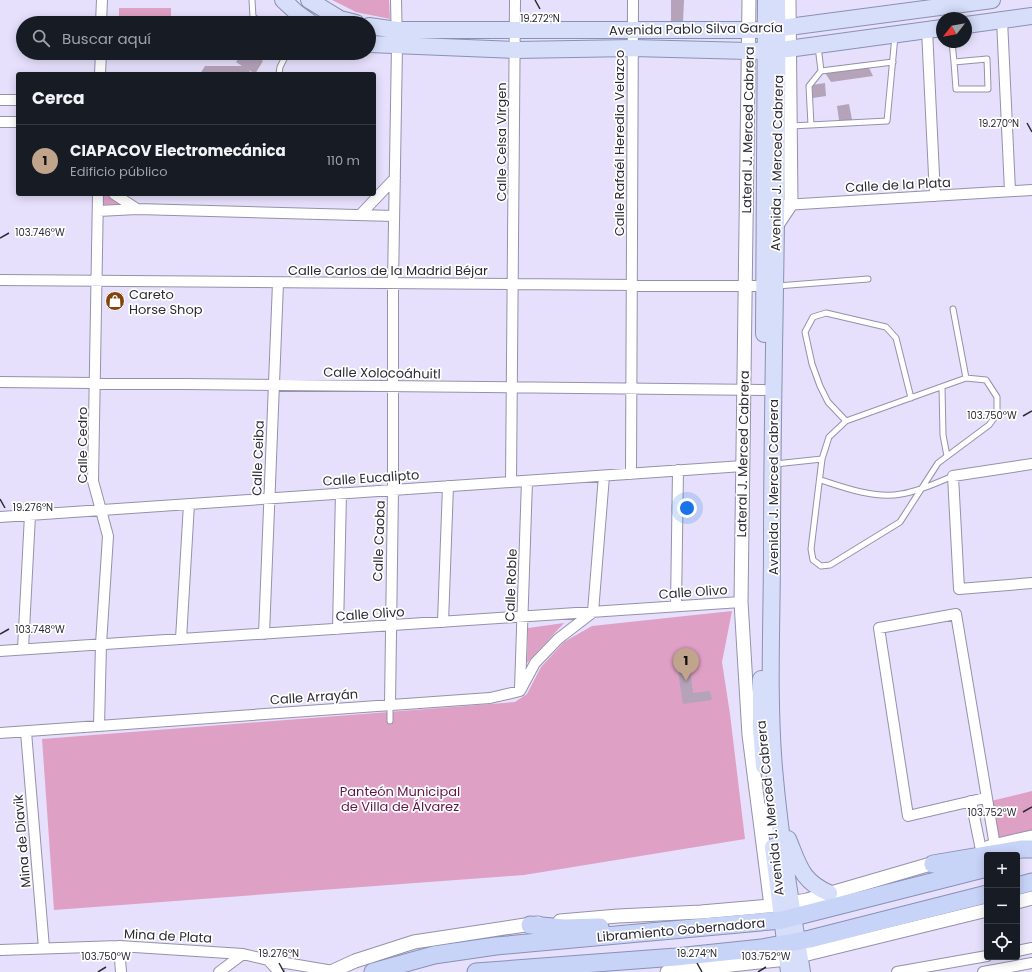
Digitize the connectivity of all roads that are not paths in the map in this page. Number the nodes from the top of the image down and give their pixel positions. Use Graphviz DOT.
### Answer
graph roads {
  1 [pos="102,0"];
  2 [pos="252,0"];
  3 [pos="283,0"];
  4 [pos="309,0"];
  5 [pos="396,0"];
  6 [pos="515,0"];
  7 [pos="633,0"];
  8 [pos="749,0"];
  9 [pos="766,0"];
  10 [pos="777,0"];
  11 [pos="789,0"];
  12 [pos="992,0"];
  13 [pos="950,3"];
  14 [pos="926,4"];
  15 [pos="101,16"];
  16 [pos="253,16"];
  17 [pos="300,16"];
  18 [pos="335,16"];
  19 [pos="1032,16"];
  20 [pos="1002,20"];
  21 [pos="972,24"];
  22 [pos="376,27"];
  23 [pos="777,29"];
  24 [pos="934,29"];
  25 [pos="397,30"];
  26 [pos="515,30"];
  27 [pos="633,30"];
  28 [pos="749,30"];
  29 [pos="895,34"];
  30 [pos="376,44"];
  31 [pos="818,45"];
  32 [pos="398,46"];
  33 [pos="633,48"];
  34 [pos="953,48"];
  35 [pos="515,50"];
  36 [pos="778,50"];
  37 [pos="748,51"];
  38 [pos="101,60"];
  39 [pos="284,60"];
  40 [pos="893,62"];
  41 [pos="954,62"];
  42 [pos="821,70"];
  43 [pos="100,72"];
  44 [pos="280,72"];
  45 [pos="0,100"];
  46 [pos="16,100"];
  47 [pos="0,122"];
  48 [pos="16,122"];
  49 [pos="811,125"];
  50 [pos="790,126"];
  51 [pos="395,178"];
  52 [pos="1032,190"];
  53 [pos="1010,192"];
  54 [pos="98,196"];
  55 [pos="117,196"];
  56 [pos="935,196"];
  57 [pos="778,205"];
  58 [pos="138,209"];
  59 [pos="98,211"];
  60 [pos="361,214"];
  61 [pos="394,216"];
  62 [pos="868,279"];
  63 [pos="0,280"];
  64 [pos="97,281"];
  65 [pos="278,282"];
  66 [pos="393,283"];
  67 [pos="513,284"];
  68 [pos="632,285"];
  69 [pos="746,286"];
  70 [pos="770,286"];
  71 [pos="953,309"];
  72 [pos="966,378"];
  73 [pos="0,382"];
  74 [pos="95,383"];
  75 [pos="273,385"];
  76 [pos="393,386"];
  77 [pos="942,387"];
  78 [pos="512,388"];
  79 [pos="631,389"];
  80 [pos="745,390"];
  81 [pos="764,390"];
  82 [pos="910,398"];
  83 [pos="846,421"];
  84 [pos="947,456"];
  85 [pos="822,459"];
  86 [pos="772,464"];
  87 [pos="1032,464"];
  88 [pos="743,466"];
  89 [pos="678,470"];
  90 [pos="630,474"];
  91 [pos="604,476"];
  92 [pos="954,476"];
  93 [pos="821,480"];
  94 [pos="527,481"];
  95 [pos="511,482"];
  96 [pos="448,486"];
  97 [pos="922,489"];
  98 [pos="393,490"];
  99 [pos="341,493"];
  100 [pos="270,498"];
  101 [pos="189,504"];
  102 [pos="101,510"];
  103 [pos="30,515"];
  104 [pos="0,517"];
  105 [pos="1032,584"];
  106 [pos="741,602"];
  107 [pos="676,606"];
  108 [pos="593,612"];
  109 [pos="523,616"];
  110 [pos="443,622"];
  111 [pos="390,625"];
  112 [pos="338,629"];
  113 [pos="264,634"];
  114 [pos="181,639"];
  115 [pos="102,644"];
  116 [pos="23,649"];
  117 [pos="0,651"];
  118 [pos="520,691"];
  119 [pos="390,704"];
  120 [pos="390,721"];
  121 [pos="99,726"];
  122 [pos="26,732"];
  123 [pos="0,733"];
  124 [pos="756,798"];
  125 [pos="985,798"];
  126 [pos="971,801"];
  127 [pos="774,829"];
  128 [pos="1032,837"];
  129 [pos="995,846"];
  130 [pos="1032,848"];
  131 [pos="981,850"];
  132 [pos="1032,855"];
  133 [pos="1020,859"];
  134 [pos="933,864"];
  135 [pos="766,867"];
  136 [pos="984,869"];
  137 [pos="1032,882"];
  138 [pos="1020,885"];
  139 [pos="828,893"];
  140 [pos="984,895"];
  141 [pos="1032,898"];
  142 [pos="1020,901"];
  143 [pos="784,910"];
  144 [pos="984,911"];
  145 [pos="530,924"];
  146 [pos="664,930"];
  147 [pos="119,946"];
  148 [pos="44,948"];
  149 [pos="1032,948"];
  150 [pos="0,950"];
  151 [pos="1020,950"];
  152 [pos="243,954"];
  153 [pos="984,957"];
  154 [pos="794,958"];
  155 [pos="268,960"];
  156 [pos="1032,963"];
  157 [pos="332,971"];
  158 [pos="121,972"];
  159 [pos="219,972"];
  160 [pos="279,972"];
  161 [pos="372,972"];
  162 [pos="479,972"];
  163 [pos="667,972"];
  164 [pos="897,972"];
  165 [pos="983,972"];
  1 -- 15 [label="street"];
  2 -- 16 [label="lane"];
  3 -- 17 [label="main road"];
  4 -- 18 [label="main road"];
  5 -- 25 [label="street, Calle Caoba"];
  6 -- 26 [label="street, Calle Celsa Virgen"];
  7 -- 27 [label="street, Calle Rafaél Heredia Velazco"];
  8 -- 28 [label="street, Lateral J. Merced Cabrera"];
  9 -- 23 [label="main road, Avenida J. Merced Cabrera"];
  10 -- 23 [label="main road, Avenida J. Merced Cabrera"];
  11 -- 23 [label="street"];
  12 -- 13 [label="main road, Avenida Pablo Silva García"];
  13 -- 14 [label="main road, Avenida Pablo Silva García"];
  14 -- 23 [label="main road, Avenida Pablo Silva García"];
  19 -- 20 [label="main road"];
  20 -- 21 [label="main road"];
  20 -- 53 [label="street"];
  22 -- 25 [label="main road, Avenida Pablo Silva García"];
  23 -- 28 [label="main road, Avenida Pablo Silva García"];
  23 -- 36 [label="main road, Avenida J. Merced Cabrera"];
  23 -- 36 [label="street"];
  24 -- 29 [label="main road, Avenida Pablo Silva García"];
  24 -- 56 [label="street"];
  25 -- 26 [label="main road, Avenida Pablo Silva García"];
  25 -- 32 [label="street, Calle Caoba"];
  26 -- 27 [label="main road, Avenida Pablo Silva García"];
  26 -- 35 [label="street, Calle Celsa Virgen"];
  27 -- 28 [label="main road, Avenida Pablo Silva García"];
  27 -- 33 [label="street, Calle Rafaél Heredia Velazco"];
  28 -- 37 [label="street, Lateral J. Merced Cabrera"];
  29 -- 31 [label="main road, Avenida Pablo Silva García"];
  29 -- 40 [label="lane"];
  30 -- 32 [label="main road, Avenida Pablo Silva García"];
  31 -- 36 [label="main road, Avenida Pablo Silva García"];
  31 -- 42 [label="lane"];
  32 -- 35 [label="main road, Avenida Pablo Silva García"];
  32 -- 51 [label="street, Calle Caoba"];
  33 -- 35 [label="main road, Avenida Pablo Silva García"];
  33 -- 37 [label="main road, Avenida Pablo Silva García"];
  33 -- 68 [label="street, Calle Rafaél Heredia Velazco"];
  34 -- 41 [label="lane"];
  35 -- 67 [label="street, Calle Celsa Virgen"];
  36 -- 37 [label="main road, Avenida Pablo Silva García"];
  36 -- 50 [label="street"];
  36 -- 57 [label="main road, Avenida J. Merced Cabrera"];
  37 -- 69 [label="street, Lateral J. Merced Cabrera"];
  38 -- 43 [label="street"];
  39 -- 44 [label="lane"];
  40 -- 42 [label="lane"];
  40 -- 49 [label="lane"];
  41 -- 41 [label="lane"];
  42 -- 49 [label="lane"];
  45 -- 46 [label="street"];
  47 -- 48 [label="street"];
  49 -- 50 [label="lane"];
  50 -- 57 [label="street"];
  51 -- 60 [label="street"];
  51 -- 61 [label="street, Calle Caoba"];
  52 -- 53 [label="street, Calle de la Plata"];
  53 -- 56 [label="street, Calle de la Plata"];
  54 -- 59 [label="street, Calle Cedro"];
  55 -- 58 [label="street"];
  56 -- 57 [label="street, Calle de la Plata"];
  57 -- 70 [label="main road, Avenida J. Merced Cabrera"];
  57 -- 70 [label="main road, Avenida J. Merced Cabrera"];
  58 -- 59 [label="street"];
  58 -- 60 [label="street"];
  59 -- 64 [label="street, Calle Cedro"];
  60 -- 61 [label="street"];
  61 -- 66 [label="street, Calle Caoba"];
  62 -- 70 [label="lane"];
  63 -- 64 [label="street, Calle Carlos de la Madrid Béjar"];
  64 -- 65 [label="street, Calle Carlos de la Madrid Béjar"];
  64 -- 74 [label="street, Calle Cedro"];
  65 -- 66 [label="street, Calle Carlos de la Madrid Béjar"];
  65 -- 75 [label="street, Calle Ceiba"];
  66 -- 67 [label="street, Calle Carlos de la Madrid Béjar"];
  66 -- 76 [label="street, Calle Caoba"];
  67 -- 68 [label="street, Calle Carlos de la Madrid Béjar"];
  67 -- 78 [label="street"];
  68 -- 69 [label="street, Calle Carlos de la Madrid Béjar"];
  68 -- 79 [label="street, Calle Rafaél Heredia Velazco"];
  69 -- 70 [label="street, Calle Carlos de la Madrid Béjar"];
  69 -- 80 [label="street, Lateral J. Merced Cabrera"];
  70 -- 81 [label="main road, Avenida J. Merced Cabrera"];
  70 -- 86 [label="main road, Avenida J. Merced Cabrera"];
  71 -- 72 [label="lane"];
  72 -- 77 [label="lane"];
  72 -- 84 [label="lane"];
  73 -- 74 [label="street, Calle Xolocoáhuitl"];
  74 -- 75 [label="street, Calle Xolocoáhuitl"];
  74 -- 102 [label="street, Calle Cedro"];
  75 -- 76 [label="street, Calle Xolocoáhuitl"];
  75 -- 100 [label="street, Calle Ceiba"];
  76 -- 78 [label="street, Calle Xolocoáhuitl"];
  76 -- 98 [label="street, Calle Caoba"];
  77 -- 82 [label="lane"];
  77 -- 84 [label="lane"];
  78 -- 79 [label="street, Calle Xolocoáhuitl"];
  78 -- 95 [label="street"];
  79 -- 80 [label="street, Calle Xolocoáhuitl"];
  79 -- 90 [label="street, Calle Rafaél Heredia Velazco"];
  80 -- 81 [label="street, Calle Xolocoáhuitl"];
  80 -- 88 [label="street, Lateral J. Merced Cabrera"];
  81 -- 127 [label="main road, Avenida J. Merced Cabrera"];
  82 -- 83 [label="lane"];
  82 -- 83 [label="lane"];
  83 -- 85 [label="lane"];
  84 -- 97 [label="lane"];
  85 -- 86 [label="lane"];
  85 -- 93 [label="lane"];
  86 -- 127 [label="main road, Avenida J. Merced Cabrera"];
  87 -- 92 [label="street"];
  88 -- 89 [label="street, Calle Eucalipto"];
  88 -- 106 [label="street, Lateral J. Merced Cabrera"];
  89 -- 90 [label="street, Calle Eucalipto"];
  89 -- 107 [label="street"];
  90 -- 91 [label="street, Calle Eucalipto"];
  91 -- 94 [label="street, Calle Eucalipto"];
  91 -- 108 [label="street"];
  92 -- 97 [label="lane"];
  92 -- 105 [label="street"];
  93 -- 97 [label="lane"];
  93 -- 97 [label="lane"];
  94 -- 95 [label="street, Calle Eucalipto"];
  94 -- 109 [label="street, Calle Roble"];
  95 -- 96 [label="street, Calle Eucalipto"];
  96 -- 98 [label="street, Calle Eucalipto"];
  96 -- 110 [label="street"];
  98 -- 99 [label="street, Calle Eucalipto"];
  98 -- 111 [label="street, Calle Caoba"];
  99 -- 100 [label="street, Calle Eucalipto"];
  99 -- 112 [label="street"];
  100 -- 101 [label="street, Calle Eucalipto"];
  100 -- 113 [label="street, Calle Ceiba"];
  101 -- 102 [label="street, Calle Eucalipto"];
  101 -- 114 [label="street"];
  102 -- 103 [label="street, Calle Eucalipto"];
  102 -- 115 [label="street, Calle Cedro"];
  103 -- 104 [label="street, Calle Eucalipto"];
  103 -- 116 [label="street"];
  106 -- 107 [label="street, Calle Olivo"];
  106 -- 124 [label="street, Lateral J. Merced Cabrera"];
  107 -- 108 [label="street, Calle Olivo"];
  108 -- 109 [label="street, Calle Olivo"];
  108 -- 118 [label="street"];
  109 -- 110 [label="street, Calle Olivo"];
  109 -- 118 [label="street, Calle Roble"];
  110 -- 111 [label="street, Calle Olivo"];
  111 -- 112 [label="street, Calle Olivo"];
  111 -- 119 [label="street, Calle Caoba"];
  112 -- 113 [label="street, Calle Olivo"];
  113 -- 114 [label="street, Calle Olivo"];
  114 -- 115 [label="street, Calle Olivo"];
  115 -- 116 [label="street, Calle Olivo"];
  115 -- 121 [label="street, Calle Cedro"];
  116 -- 117 [label="street, Calle Olivo"];
  118 -- 119 [label="street, Calle Arrayán"];
  119 -- 120 [label="lane"];
  119 -- 121 [label="street, Calle Arrayán"];
  121 -- 122 [label="street, Calle Arrayán"];
  122 -- 123 [label="street, Calle Arrayán"];
  122 -- 148 [label="street, Mina de Diavik"];
  124 -- 127 [label="street"];
  124 -- 135 [label="street, Lateral J. Merced Cabrera"];
  125 -- 126 [label="street"];
  125 -- 126 [label="street"];
  125 -- 129 [label="street"];
  126 -- 131 [label="street"];
  127 -- 135 [label="street"];
  127 -- 139 [label="main road"];
  127 -- 143 [label="main road, Avenida J. Merced Cabrera"];
  127 -- 143 [label="main road, Avenida J. Merced Cabrera"];
  128 -- 129 [label="street"];
  129 -- 131 [label="street"];
  130 -- 134 [label="highway"];
  131 -- 134 [label="street"];
  132 -- 133 [label="highway"];
  134 -- 139 [label="street"];
  135 -- 143 [label="street, Lateral J. Merced Cabrera"];
  136 -- 143 [label="highway, Libramiento Gobernadora"];
  137 -- 138 [label="highway"];
  139 -- 143 [label="street"];
  140 -- 154 [label="highway, Libramiento Gobernadora"];
  141 -- 142 [label="street"];
  143 -- 145 [label="street"];
  143 -- 146 [label="highway, Libramiento Gobernadora"];
  143 -- 154 [label="main road"];
  144 -- 154 [label="street"];
  145 -- 146 [label="highway"];
  145 -- 157 [label="street"];
  146 -- 161 [label="highway, Libramiento Gobernadora"];
  147 -- 148 [label="street, Mina de Plata"];
  147 -- 152 [label="street, Mina de Plata"];
  147 -- 158 [label="street"];
  148 -- 150 [label="street, Mina de Plata"];
  149 -- 151 [label="street"];
  152 -- 155 [label="street, Mina de Plata"];
  152 -- 159 [label="street"];
  153 -- 164 [label="street"];
  154 -- 162 [label="highway, Libramiento Gobernadora"];
  154 -- 163 [label="street"];
  155 -- 157 [label="street, Mina de Plata"];
  155 -- 160 [label="street"];
  156 -- 165 [label="street"];
}
